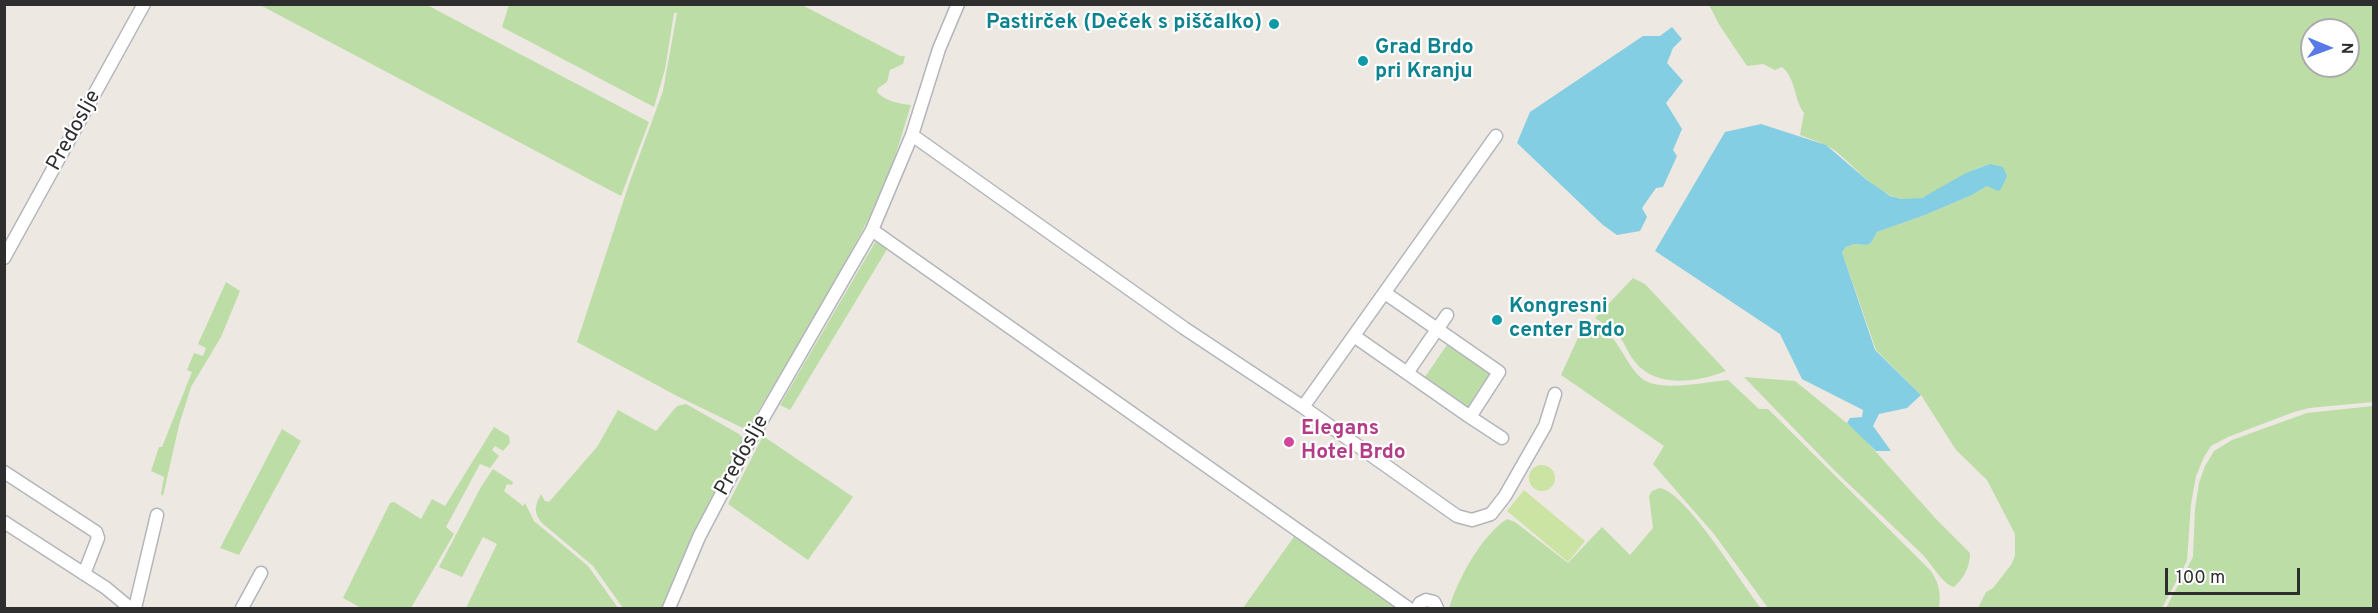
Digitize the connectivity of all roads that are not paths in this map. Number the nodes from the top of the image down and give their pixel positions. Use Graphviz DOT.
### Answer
graph roads {
  1 [pos="144,4"];
  2 [pos="958,4"];
  3 [pos="912,135"];
  4 [pos="1496,136"];
  5 [pos="872,230"];
  6 [pos="4,258"];
  7 [pos="1385,293"];
  8 [pos="1447,315"];
  9 [pos="1437,330"];
  10 [pos="1354,336"];
  11 [pos="1407,374"];
  12 [pos="1554,394"];
  13 [pos="1303,407"];
  14 [pos="1470,417"];
  15 [pos="1502,438"];
  16 [pos="4,472"];
  17 [pos="156,515"];
  18 [pos="4,522"];
  19 [pos="261,573"];
  20 [pos="84,574"];
  21 [pos="1396,599"];
  22 [pos="1419,606"];
  23 [pos="130,609"];
  24 [pos="135,609"];
  25 [pos="242,609"];
  26 [pos="669,609"];
  27 [pos="1408,609"];
  28 [pos="1437,609"];
  1 -- 6 [label="street, Predoslje"];
  2 -- 3 [label="street"];
  3 -- 5 [label="street"];
  3 -- 13 [label="street"];
  4 -- 7 [label="street"];
  5 -- 21 [label="street"];
  5 -- 26 [label="street, Predoslje"];
  7 -- 9 [label="street"];
  7 -- 10 [label="street"];
  8 -- 9 [label="street"];
  9 -- 11 [label="street"];
  9 -- 14 [label="street"];
  10 -- 11 [label="street"];
  10 -- 13 [label="street"];
  11 -- 14 [label="street"];
  12 -- 13 [label="street"];
  14 -- 15 [label="street"];
  16 -- 20 [label="street"];
  17 -- 24 [label="street"];
  18 -- 20 [label="street"];
  19 -- 25 [label="street"];
  20 -- 23 [label="street"];
  21 -- 22 [label="street"];
  21 -- 27 [label="street"];
  22 -- 28 [label="street"];
}
